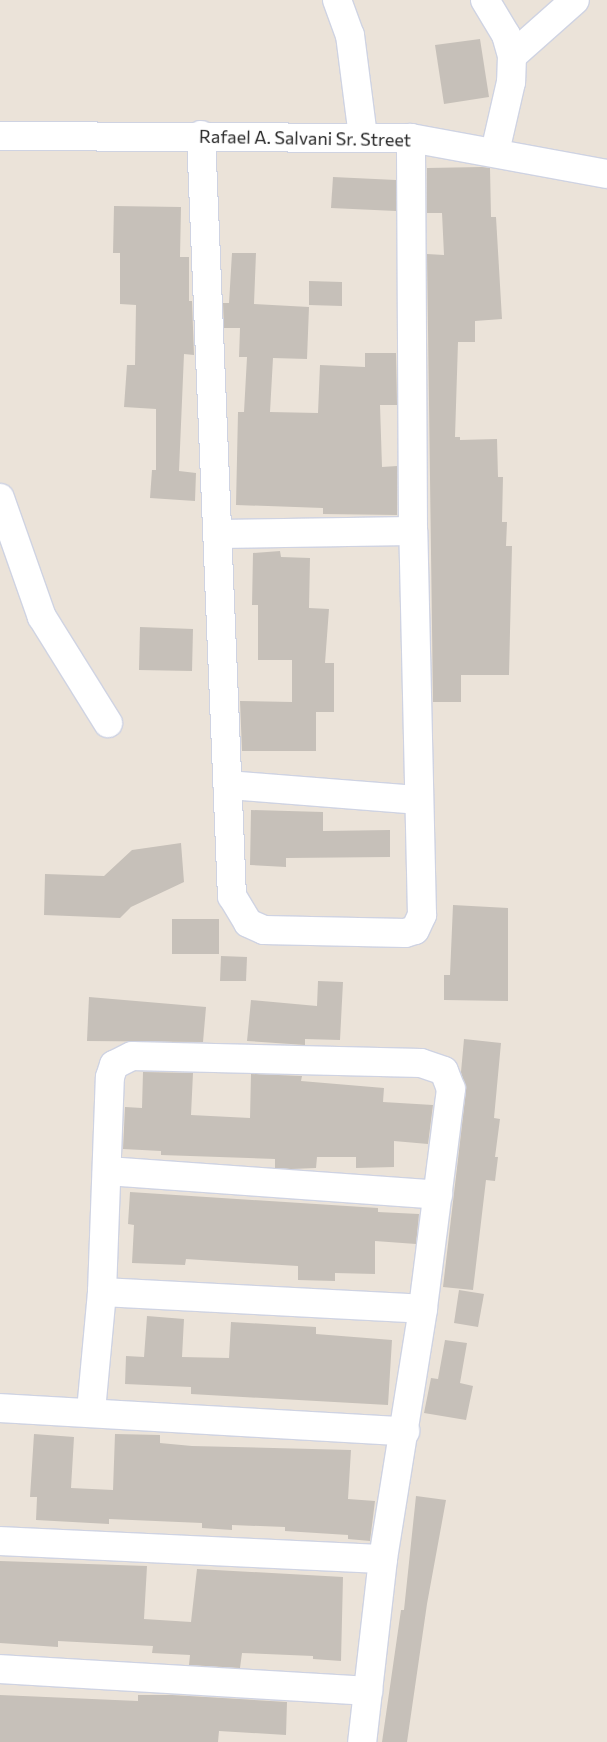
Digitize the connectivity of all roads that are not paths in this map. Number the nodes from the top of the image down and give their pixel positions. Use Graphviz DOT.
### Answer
graph roads {
  1 [pos="337,0"];
  2 [pos="485,0"];
  3 [pos="575,0"];
  4 [pos="512,56"];
  5 [pos="201,135"];
  6 [pos="0,136"];
  7 [pos="364,136"];
  8 [pos="411,138"];
  9 [pos="495,152"];
  10 [pos="607,174"];
  11 [pos="0,498"];
  12 [pos="413,531"];
  13 [pos="220,534"];
  14 [pos="108,723"];
  15 [pos="228,785"];
  16 [pos="418,800"];
  17 [pos="107,1171"];
  18 [pos="438,1195"];
  19 [pos="102,1292"];
  20 [pos="423,1309"];
  21 [pos="0,1408"];
  22 [pos="91,1411"];
  23 [pos="405,1431"];
  24 [pos="0,1541"];
  25 [pos="383,1559"];
  26 [pos="0,1669"];
  27 [pos="368,1691"];
  28 [pos="362,1742"];
  1 -- 7 [label="street"];
  2 -- 4 [label="street"];
  3 -- 4 [label="street"];
  4 -- 9 [label="street"];
  5 -- 6 [label="street, Rafael A. Salvani Sr. Street"];
  5 -- 7 [label="street, Rafael A. Salvani Sr. Street"];
  5 -- 13 [label="street"];
  7 -- 8 [label="street, Rafael A. Salvani Sr. Street"];
  8 -- 9 [label="street, Rafael A. Salvani Sr. Street"];
  8 -- 12 [label="street"];
  9 -- 10 [label="street, Rafael A. Salvani Sr. Street"];
  11 -- 14 [label="street"];
  12 -- 13 [label="street"];
  12 -- 16 [label="street"];
  13 -- 15 [label="street"];
  15 -- 16 [label="street"];
  15 -- 16 [label="street"];
  17 -- 18 [label="street"];
  17 -- 18 [label="street"];
  17 -- 19 [label="street"];
  18 -- 20 [label="street"];
  19 -- 20 [label="street"];
  19 -- 22 [label="street"];
  20 -- 23 [label="street"];
  21 -- 22 [label="street"];
  22 -- 23 [label="street"];
  23 -- 25 [label="street"];
  24 -- 25 [label="street"];
  25 -- 27 [label="street"];
  26 -- 27 [label="street"];
  27 -- 28 [label="street"];
}
